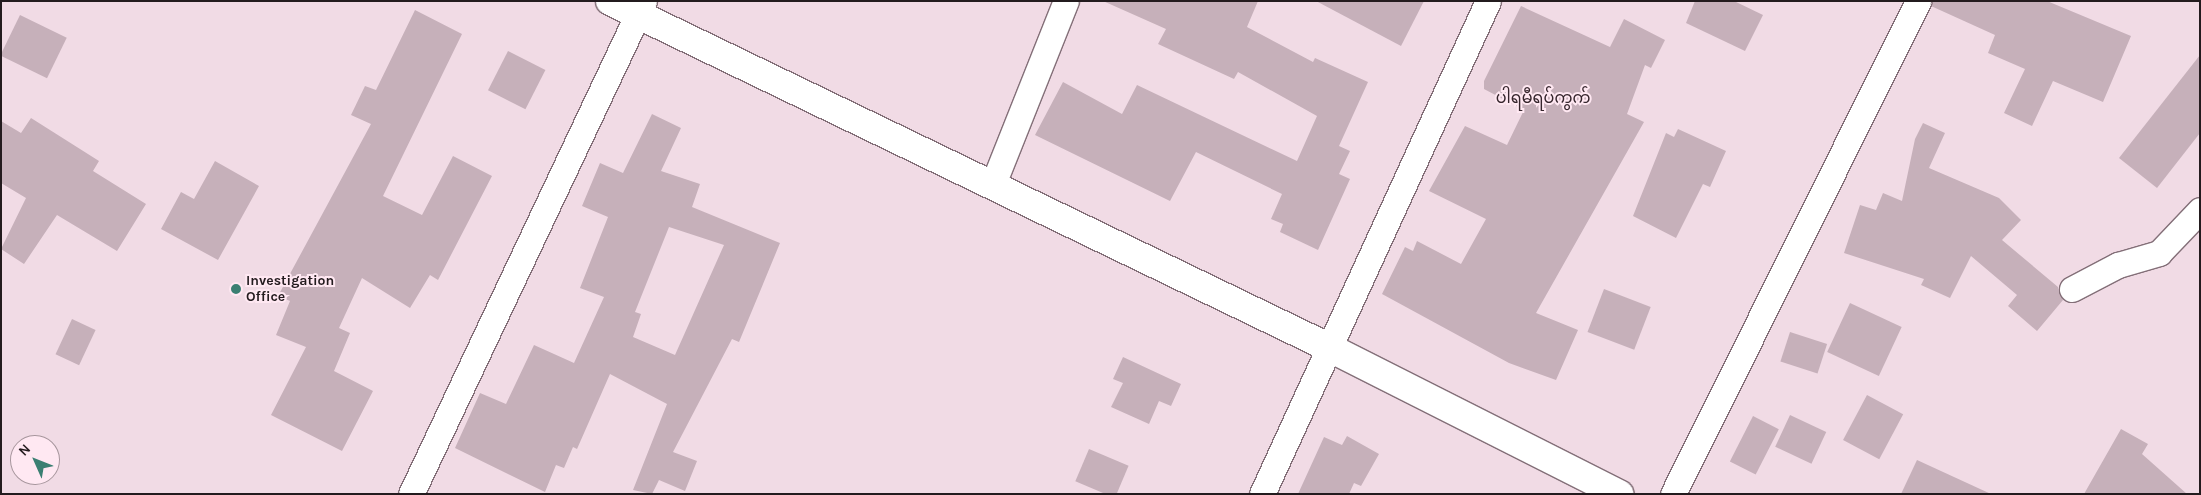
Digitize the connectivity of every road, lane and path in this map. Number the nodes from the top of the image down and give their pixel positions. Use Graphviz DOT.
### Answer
graph roads {
  1 [pos="610,1"];
  2 [pos="1066,1"];
  3 [pos="1488,1"];
  4 [pos="1918,1"];
  5 [pos="641,8"];
  6 [pos="993,184"];
  7 [pos="2200,210"];
  8 [pos="2072,289"];
  9 [pos="1332,349"];
  10 [pos="411,494"];
  11 [pos="1262,494"];
  12 [pos="1619,494"];
  13 [pos="1673,494"];
  1 -- 5 [label="street"];
  2 -- 6 [label="street"];
  3 -- 9 [label="street"];
  4 -- 13 [label="street"];
  5 -- 6 [label="street"];
  5 -- 10 [label="street"];
  6 -- 9 [label="street"];
  7 -- 8 [label="street"];
  9 -- 11 [label="street"];
  9 -- 12 [label="street"];
}
